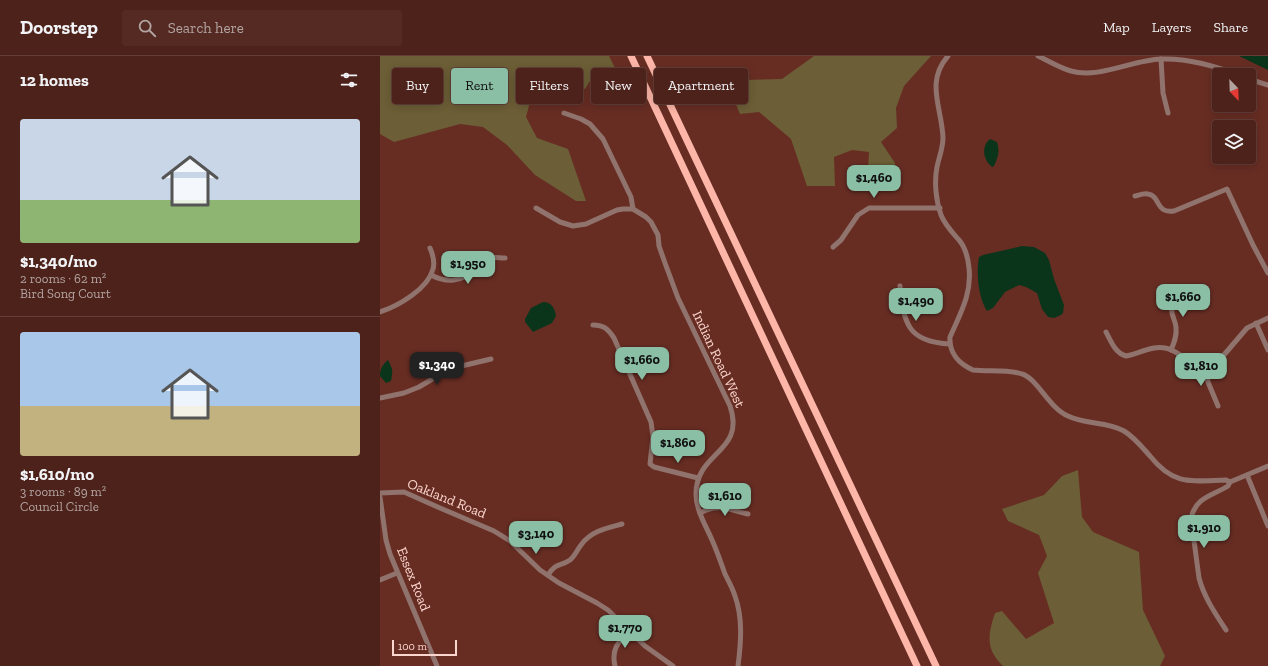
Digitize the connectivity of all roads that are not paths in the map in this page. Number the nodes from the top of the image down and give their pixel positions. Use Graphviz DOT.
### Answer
graph roads {
  1 [pos="631,56"];
  2 [pos="647,56"];
  3 [pos="948,56"];
  4 [pos="1038,56"];
  5 [pos="1161,59"];
  6 [pos="1216,68"];
  7 [pos="1256,81"];
  8 [pos="1268,85"];
  9 [pos="564,113"];
  10 [pos="1168,113"];
  11 [pos="1135,196"];
  12 [pos="536,208"];
  13 [pos="940,208"];
  14 [pos="633,209"];
  15 [pos="833,247"];
  16 [pos="430,248"];
  17 [pos="505,258"];
  18 [pos="1268,273"];
  19 [pos="431,275"];
  20 [pos="900,286"];
  21 [pos="1196,287"];
  22 [pos="380,312"];
  23 [pos="1268,318"];
  24 [pos="1256,323"];
  25 [pos="593,325"];
  26 [pos="1106,332"];
  27 [pos="950,344"];
  28 [pos="1172,350"];
  29 [pos="1268,350"];
  30 [pos="491,359"];
  31 [pos="1205,363"];
  32 [pos="380,398"];
  33 [pos="1218,406"];
  34 [pos="1268,466"];
  35 [pos="1247,475"];
  36 [pos="698,478"];
  37 [pos="1230,482"];
  38 [pos="380,493"];
  39 [pos="380,497"];
  40 [pos="700,512"];
  41 [pos="748,514"];
  42 [pos="622,524"];
  43 [pos="1268,526"];
  44 [pos="397,573"];
  45 [pos="548,575"];
  46 [pos="380,580"];
  47 [pos="1226,630"];
  48 [pos="630,631"];
  49 [pos="437,666"];
  50 [pos="615,666"];
  51 [pos="673,666"];
  52 [pos="738,666"];
  53 [pos="917,666"];
  54 [pos="936,666"];
  1 -- 53 [label="highway"];
  2 -- 54 [label="highway"];
  3 -- 13 [label="street"];
  4 -- 5 [label="street"];
  5 -- 6 [label="street"];
  5 -- 10 [label="street"];
  7 -- 8 [label="street"];
  9 -- 14 [label="street"];
  11 -- 18 [label="street"];
  12 -- 14 [label="street"];
  13 -- 15 [label="street"];
  13 -- 27 [label="street"];
  14 -- 36 [label="street, Indian Road West"];
  16 -- 19 [label="street"];
  17 -- 19 [label="street"];
  19 -- 22 [label="street"];
  20 -- 27 [label="street"];
  21 -- 28 [label="street"];
  23 -- 24 [label="street"];
  24 -- 29 [label="street"];
  24 -- 31 [label="street"];
  25 -- 36 [label="street"];
  26 -- 28 [label="street"];
  27 -- 37 [label="street"];
  28 -- 31 [label="street"];
  30 -- 32 [label="street"];
  31 -- 33 [label="street"];
  34 -- 35 [label="street"];
  35 -- 37 [label="street"];
  35 -- 43 [label="street"];
  36 -- 40 [label="street"];
  37 -- 47 [label="street"];
  38 -- 45 [label="street, Oakland Road"];
  39 -- 44 [label="street, Essex Road"];
  40 -- 41 [label="street"];
  40 -- 52 [label="street"];
  42 -- 45 [label="street"];
  44 -- 46 [label="street"];
  44 -- 49 [label="street, Essex Road"];
  45 -- 48 [label="street, Oakland Road"];
  48 -- 50 [label="street"];
  48 -- 51 [label="street, Oakland Road"];
}
